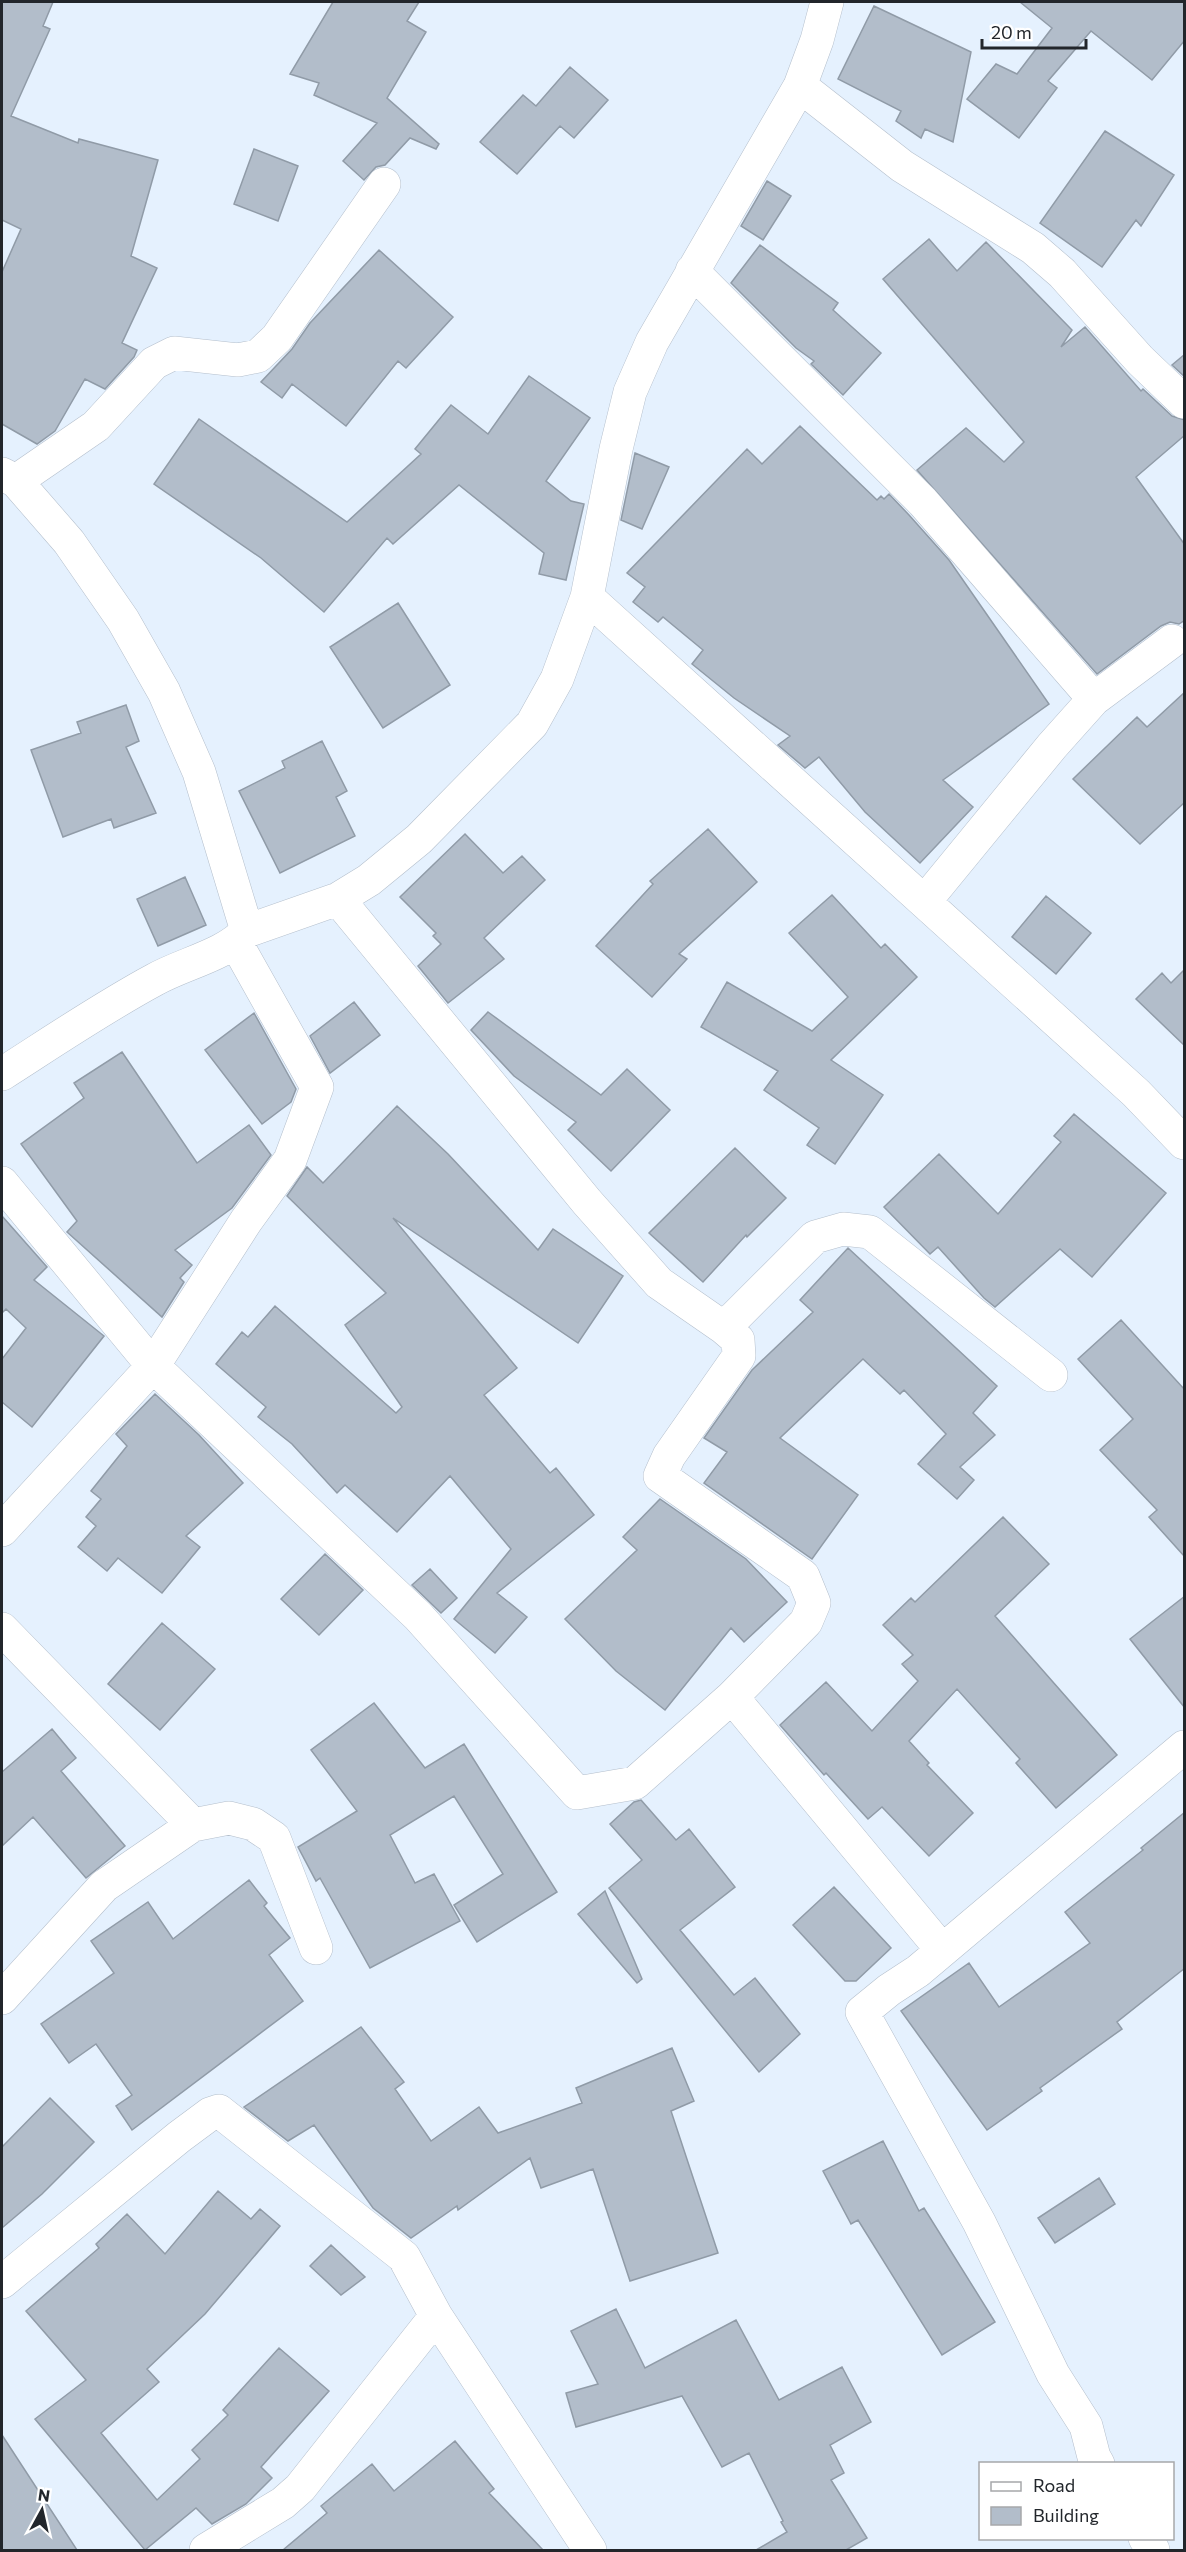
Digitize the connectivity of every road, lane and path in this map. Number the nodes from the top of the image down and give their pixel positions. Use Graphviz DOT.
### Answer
graph roads {
  1 [pos="827,2"];
  2 [pos="800,86"];
  3 [pos="384,184"];
  4 [pos="692,271"];
  5 [pos="1185,402"];
  6 [pos="9,477"];
  7 [pos="587,597"];
  8 [pos="1172,641"];
  9 [pos="1094,699"];
  10 [pos="338,899"];
  11 [pos="925,902"];
  12 [pos="242,937"];
  13 [pos="2,1074"];
  14 [pos="1185,1143"];
  15 [pos="2,1183"];
  16 [pos="724,1328"];
  17 [pos="153,1366"];
  18 [pos="1051,1375"];
  19 [pos="2,1530"];
  20 [pos="2,1629"];
  21 [pos="732,1697"];
  22 [pos="1185,1747"];
  23 [pos="192,1825"];
  24 [pos="316,1948"];
  25 [pos="942,1950"];
  26 [pos="2,1998"];
  27 [pos="2,2282"];
  28 [pos="436,2316"];
  29 [pos="1097,2462"];
  30 [pos="206,2550"];
  31 [pos="590,2550"];
  1 -- 2 [label="street"];
  2 -- 4 [label="street"];
  2 -- 5 [label="street"];
  3 -- 6 [label="street"];
  4 -- 7 [label="street"];
  4 -- 9 [label="street"];
  6 -- 12 [label="street"];
  7 -- 10 [label="street"];
  7 -- 11 [label="street"];
  8 -- 9 [label="street"];
  9 -- 11 [label="street"];
  10 -- 12 [label="street"];
  10 -- 16 [label="street"];
  11 -- 14 [label="street"];
  12 -- 13 [label="street"];
  12 -- 17 [label="street"];
  15 -- 17 [label="street"];
  16 -- 18 [label="street"];
  16 -- 21 [label="street"];
  17 -- 19 [label="street"];
  17 -- 21 [label="street"];
  20 -- 23 [label="street"];
  21 -- 25 [label="street"];
  22 -- 25 [label="street"];
  23 -- 24 [label="street"];
  23 -- 26 [label="street"];
  25 -- 29 [label="street"];
  27 -- 28 [label="street"];
  28 -- 30 [label="street"];
  28 -- 31 [label="street"];
}
